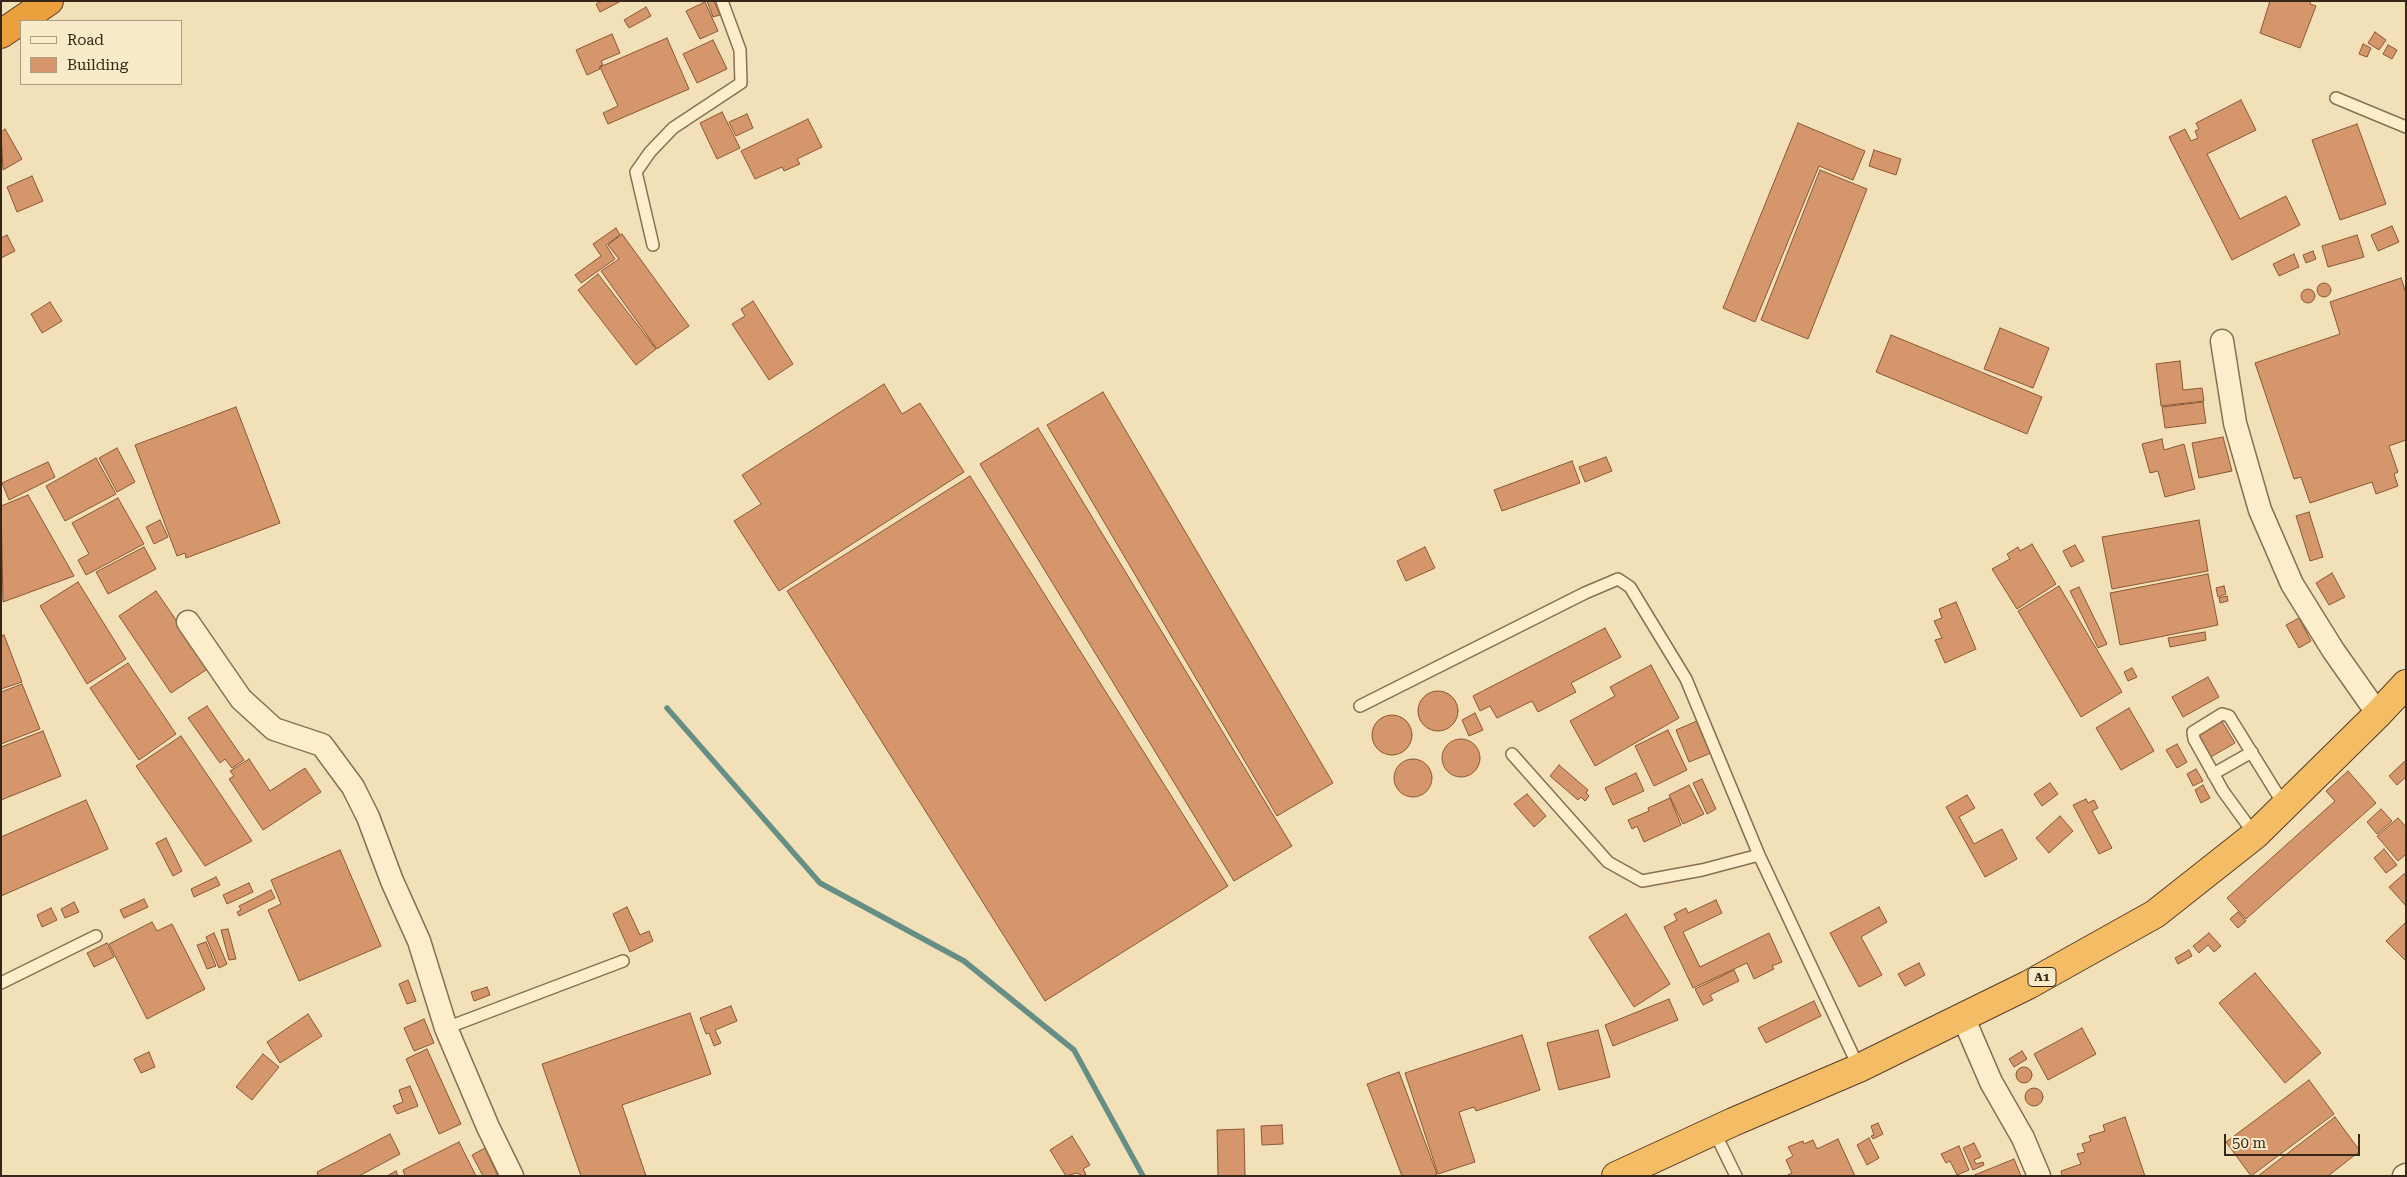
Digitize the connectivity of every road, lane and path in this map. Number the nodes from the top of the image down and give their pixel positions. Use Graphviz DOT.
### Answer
graph roads {
  1 [pos="49,1"];
  2 [pos="722,1"];
  3 [pos="21,20"];
  4 [pos="20,21"];
  5 [pos="1,34"];
  6 [pos="2336,98"];
  7 [pos="2406,127"];
  8 [pos="653,245"];
  9 [pos="2222,341"];
  10 [pos="188,622"];
  11 [pos="2406,684"];
  12 [pos="1360,706"];
  13 [pos="2378,714"];
  14 [pos="2252,752"];
  15 [pos="1512,754"];
  16 [pos="2213,774"];
  17 [pos="2284,806"];
  18 [pos="2255,835"];
  19 [pos="1759,855"];
  20 [pos="96,936"];
  21 [pos="624,961"];
  22 [pos="1,983"];
  23 [pos="1963,1017"];
  24 [pos="446,1028"];
  25 [pos="1859,1068"];
  26 [pos="1714,1131"];
  27 [pos="512,1176"];
  28 [pos="1616,1176"];
  29 [pos="1736,1176"];
  30 [pos="2039,1176"];
  1 -- 3 [label="highway"];
  2 -- 8 [label="lane"];
  4 -- 5 [label="highway"];
  6 -- 7 [label="lane"];
  9 -- 13 [label="street"];
  10 -- 24 [label="street"];
  11 -- 13 [label="highway, A1"];
  12 -- 19 [label="lane"];
  13 -- 17 [label="highway, A1"];
  14 -- 16 [label="lane"];
  14 -- 16 [label="lane"];
  14 -- 17 [label="lane"];
  15 -- 19 [label="lane"];
  16 -- 18 [label="lane"];
  17 -- 18 [label="highway, A1"];
  18 -- 23 [label="highway, A1"];
  19 -- 25 [label="lane"];
  20 -- 22 [label="lane"];
  21 -- 24 [label="lane"];
  23 -- 25 [label="highway, A1"];
  23 -- 30 [label="street"];
  24 -- 27 [label="street"];
  25 -- 26 [label="highway, A1"];
  26 -- 28 [label="highway, A1"];
  26 -- 29 [label="lane"];
}
